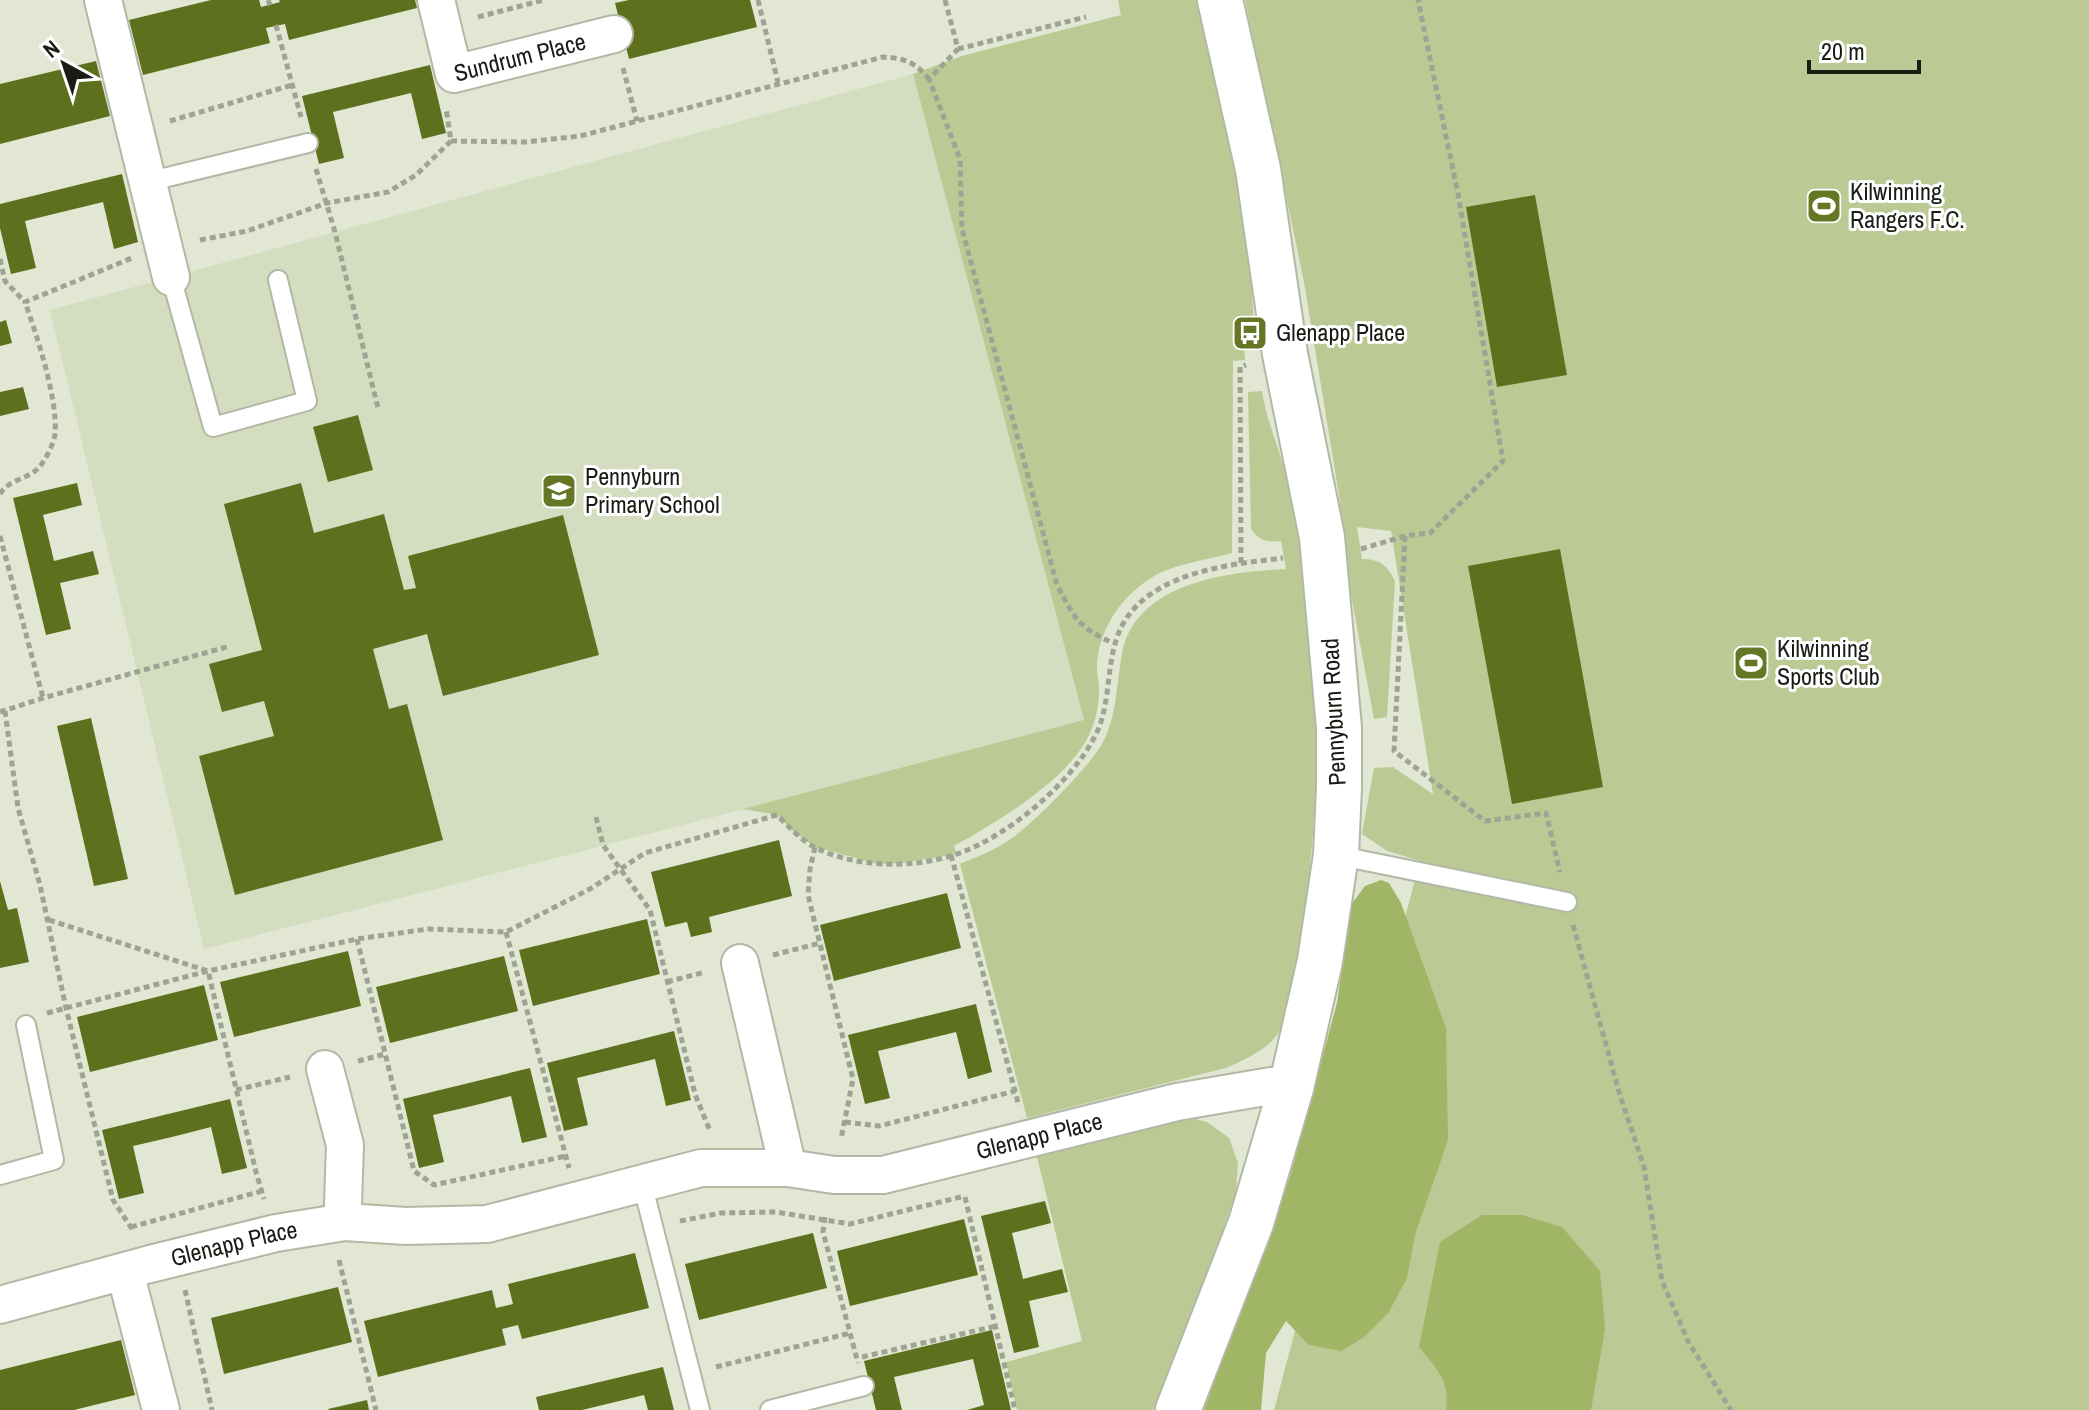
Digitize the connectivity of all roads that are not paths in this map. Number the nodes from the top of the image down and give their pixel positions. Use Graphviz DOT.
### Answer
graph roads {
  1 [pos="103,0"];
  2 [pos="1220,0"];
  3 [pos="439,13"];
  4 [pos="614,34"];
  5 [pos="308,143"];
  6 [pos="147,182"];
  7 [pos="171,277"];
  8 [pos="278,280"];
  9 [pos="1336,855"];
  10 [pos="1567,902"];
  11 [pos="740,963"];
  12 [pos="26,1025"];
  13 [pos="325,1069"];
  14 [pos="1291,1088"];
  15 [pos="788,1168"];
  16 [pos="0,1175"];
  17 [pos="642,1183"];
  18 [pos="338,1223"];
  19 [pos="151,1264"];
  20 [pos="0,1305"];
  21 [pos="864,1386"];
  22 [pos="161,1410"];
  23 [pos="700,1410"];
  24 [pos="770,1410"];
  25 [pos="1178,1410"];
  1 -- 6 [label="street"];
  2 -- 9 [label="street, Pennyburn Road"];
  3 -- 4 [label="street, Sundrum Place"];
  5 -- 6 [label="lane"];
  6 -- 7 [label="street"];
  7 -- 8 [label="lane"];
  9 -- 10 [label="lane"];
  9 -- 14 [label="street, Pennyburn Road"];
  11 -- 15 [label="street"];
  12 -- 16 [label="lane"];
  13 -- 18 [label="street"];
  14 -- 15 [label="street, Glenapp Place"];
  14 -- 25 [label="street, Pennyburn Road"];
  15 -- 17 [label="street, Glenapp Place"];
  17 -- 18 [label="street, Glenapp Place"];
  17 -- 23 [label="lane"];
  18 -- 19 [label="street, Glenapp Place"];
  19 -- 20 [label="street, Glenapp Place"];
  19 -- 22 [label="street"];
  21 -- 24 [label="lane"];
}
